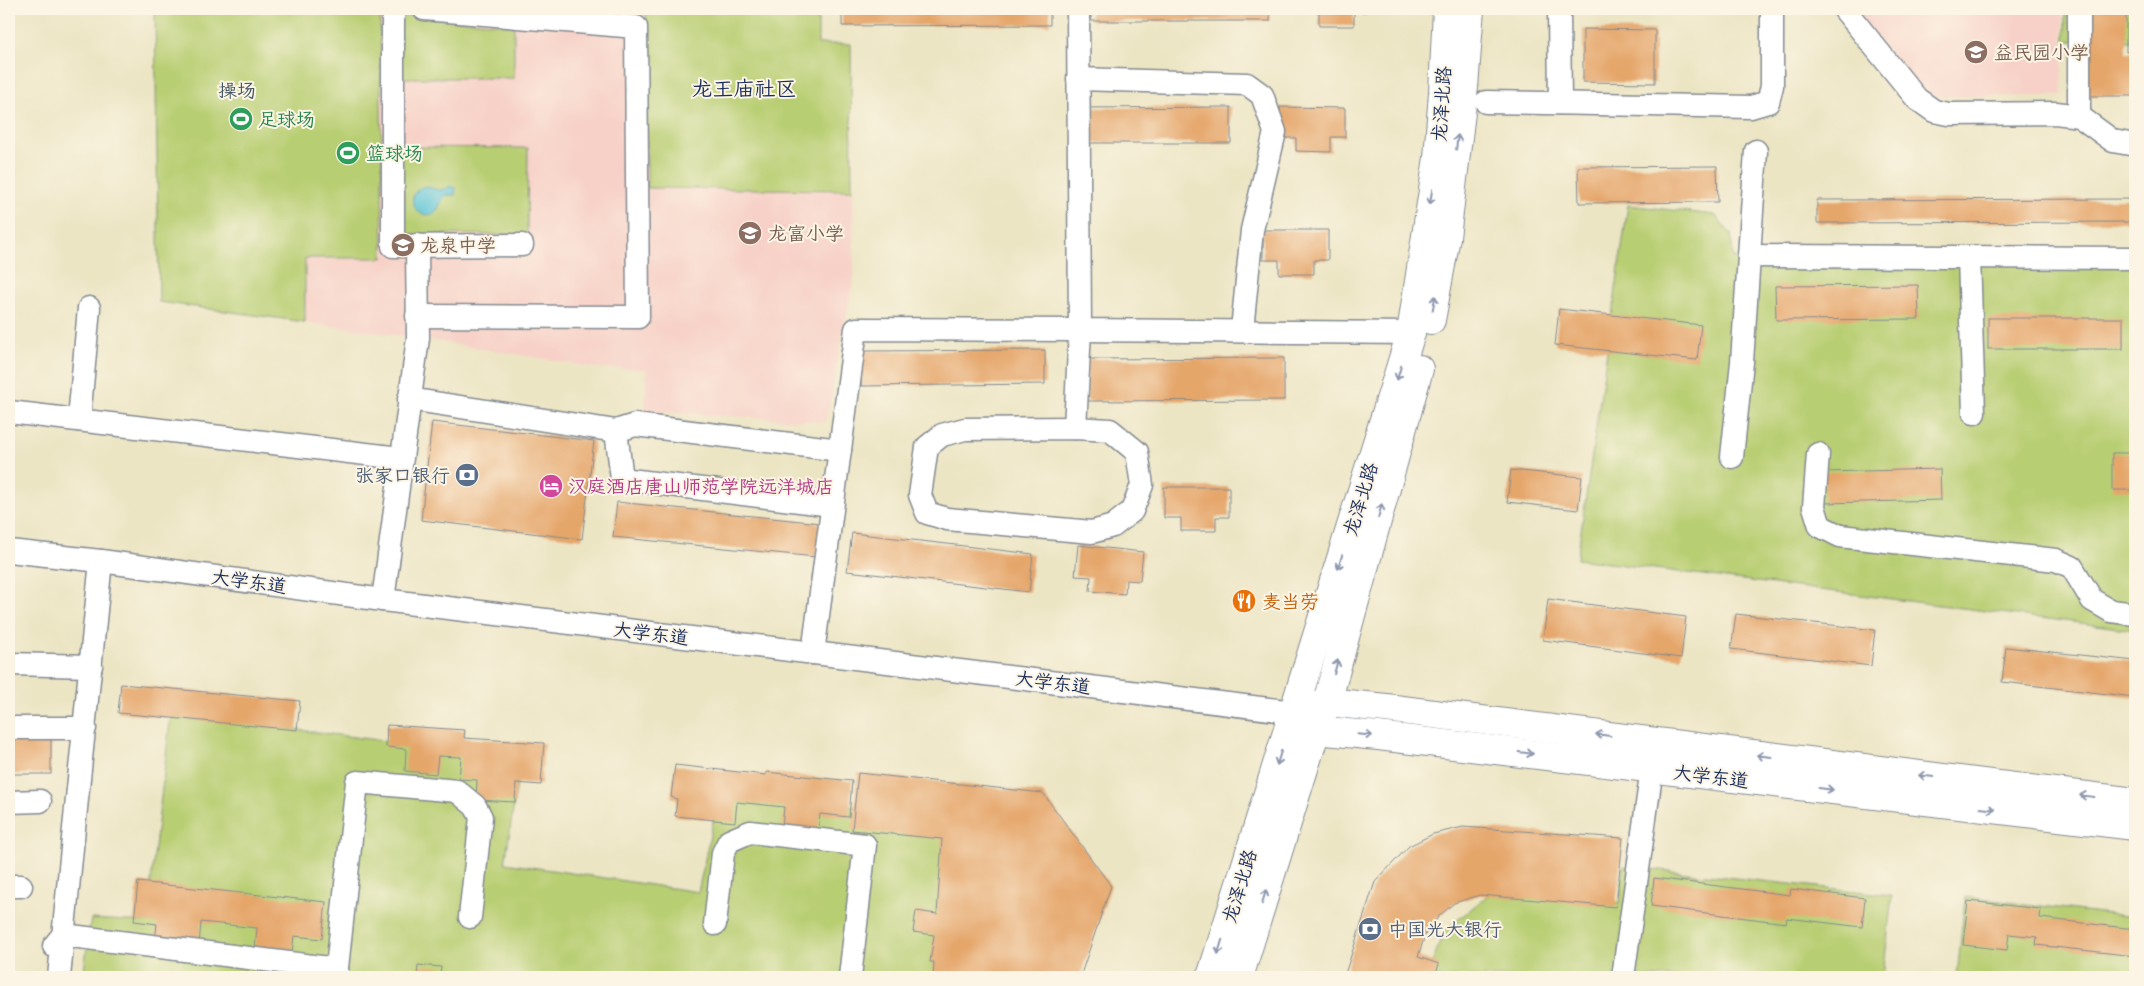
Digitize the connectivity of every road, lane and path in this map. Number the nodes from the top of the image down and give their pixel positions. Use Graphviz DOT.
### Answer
graph roads {
  1 [pos="393,9"];
  2 [pos="424,9"];
  3 [pos="1078,9"];
  4 [pos="1447,9"];
  5 [pos="1470,9"];
  6 [pos="1559,9"];
  7 [pos="1772,9"];
  8 [pos="1844,9"];
  9 [pos="2079,9"];
  10 [pos="1078,78"];
  11 [pos="1486,102"];
  12 [pos="1560,103"];
  13 [pos="2079,116"];
  14 [pos="2135,145"];
  15 [pos="1756,151"];
  16 [pos="417,245"];
  17 [pos="522,245"];
  18 [pos="1749,256"];
  19 [pos="1969,257"];
  20 [pos="2135,258"];
  21 [pos="89,308"];
  22 [pos="417,316"];
  23 [pos="1080,330"];
  24 [pos="1242,330"];
  25 [pos="1419,338"];
  26 [pos="409,399"];
  27 [pos="9,412"];
  28 [pos="1974,413"];
  29 [pos="78,420"];
  30 [pos="1075,428"];
  31 [pos="616,431"];
  32 [pos="840,450"];
  33 [pos="1818,454"];
  34 [pos="1732,457"];
  35 [pos="400,458"];
  36 [pos="832,505"];
  37 [pos="9,552"];
  38 [pos="101,561"];
  39 [pos="383,600"];
  40 [pos="2135,614"];
  41 [pos="813,653"];
  42 [pos="9,664"];
  43 [pos="91,666"];
  44 [pos="1326,702"];
  45 [pos="1294,712"];
  46 [pos="9,728"];
  47 [pos="85,728"];
  48 [pos="1316,730"];
  49 [pos="1652,768"];
  50 [pos="40,801"];
  51 [pos="9,802"];
  52 [pos="2135,802"];
  53 [pos="2135,826"];
  54 [pos="470,917"];
  55 [pos="715,924"];
  56 [pos="63,935"];
  57 [pos="336,973"];
  58 [pos="44,977"];
  59 [pos="58,977"];
  60 [pos="850,977"];
  61 [pos="1211,977"];
  62 [pos="1239,977"];
  63 [pos="1624,977"];
  1 -- 16 [label="street"];
  2 -- 22 [label="street"];
  3 -- 10 [label="street"];
  4 -- 25 [label="main road, 龙泽北路, one-way"];
  25 -- 5 [label="main road, 龙泽北路, one-way"];
  6 -- 12 [label="street"];
  7 -- 12 [label="street"];
  8 -- 13 [label="street"];
  9 -- 13 [label="street"];
  10 -- 23 [label="street"];
  10 -- 24 [label="street"];
  11 -- 12 [label="street"];
  13 -- 14 [label="street"];
  15 -- 18 [label="street"];
  16 -- 17 [label="street"];
  16 -- 22 [label="street"];
  18 -- 19 [label="street"];
  18 -- 34 [label="street"];
  19 -- 20 [label="street"];
  19 -- 28 [label="street"];
  21 -- 29 [label="street"];
  22 -- 26 [label="street"];
  23 -- 24 [label="street"];
  23 -- 30 [label="street"];
  23 -- 32 [label="street"];
  24 -- 25 [label="street"];
  44 -- 25 [label="main road, 龙泽北路, one-way"];
  25 -- 45 [label="main road, 龙泽北路, one-way"];
  26 -- 31 [label="street"];
  26 -- 35 [label="street"];
  27 -- 29 [label="street"];
  29 -- 35 [label="street"];
  30 -- 30 [label="street"];
  31 -- 32 [label="street"];
  31 -- 36 [label="street"];
  32 -- 36 [label="street"];
  33 -- 40 [label="street"];
  35 -- 39 [label="street"];
  36 -- 41 [label="street"];
  37 -- 38 [label="street, 大学东道"];
  38 -- 39 [label="street, 大学东道"];
  38 -- 43 [label="street"];
  39 -- 41 [label="street, 大学东道"];
  41 -- 45 [label="street, 大学东道"];
  42 -- 43 [label="street"];
  43 -- 47 [label="street"];
  44 -- 45 [label="main road, 大学东道"];
  44 -- 48 [label="main road, 龙泽北路"];
  52 -- 44 [label="main road, 大学东道, one-way"];
  45 -- 48 [label="main road"];
  45 -- 61 [label="main road, 龙泽北路, one-way"];
  46 -- 47 [label="street"];
  47 -- 56 [label="street"];
  48 -- 49 [label="main road, 大学东道, one-way"];
  62 -- 48 [label="main road, 龙泽北路, one-way"];
  49 -- 53 [label="main road, 大学东道, one-way"];
  49 -- 63 [label="street"];
  50 -- 51 [label="street"];
  54 -- 57 [label="street"];
  55 -- 60 [label="street"];
  56 -- 57 [label="street"];
  56 -- 58 [label="street"];
  56 -- 59 [label="street"];
}
